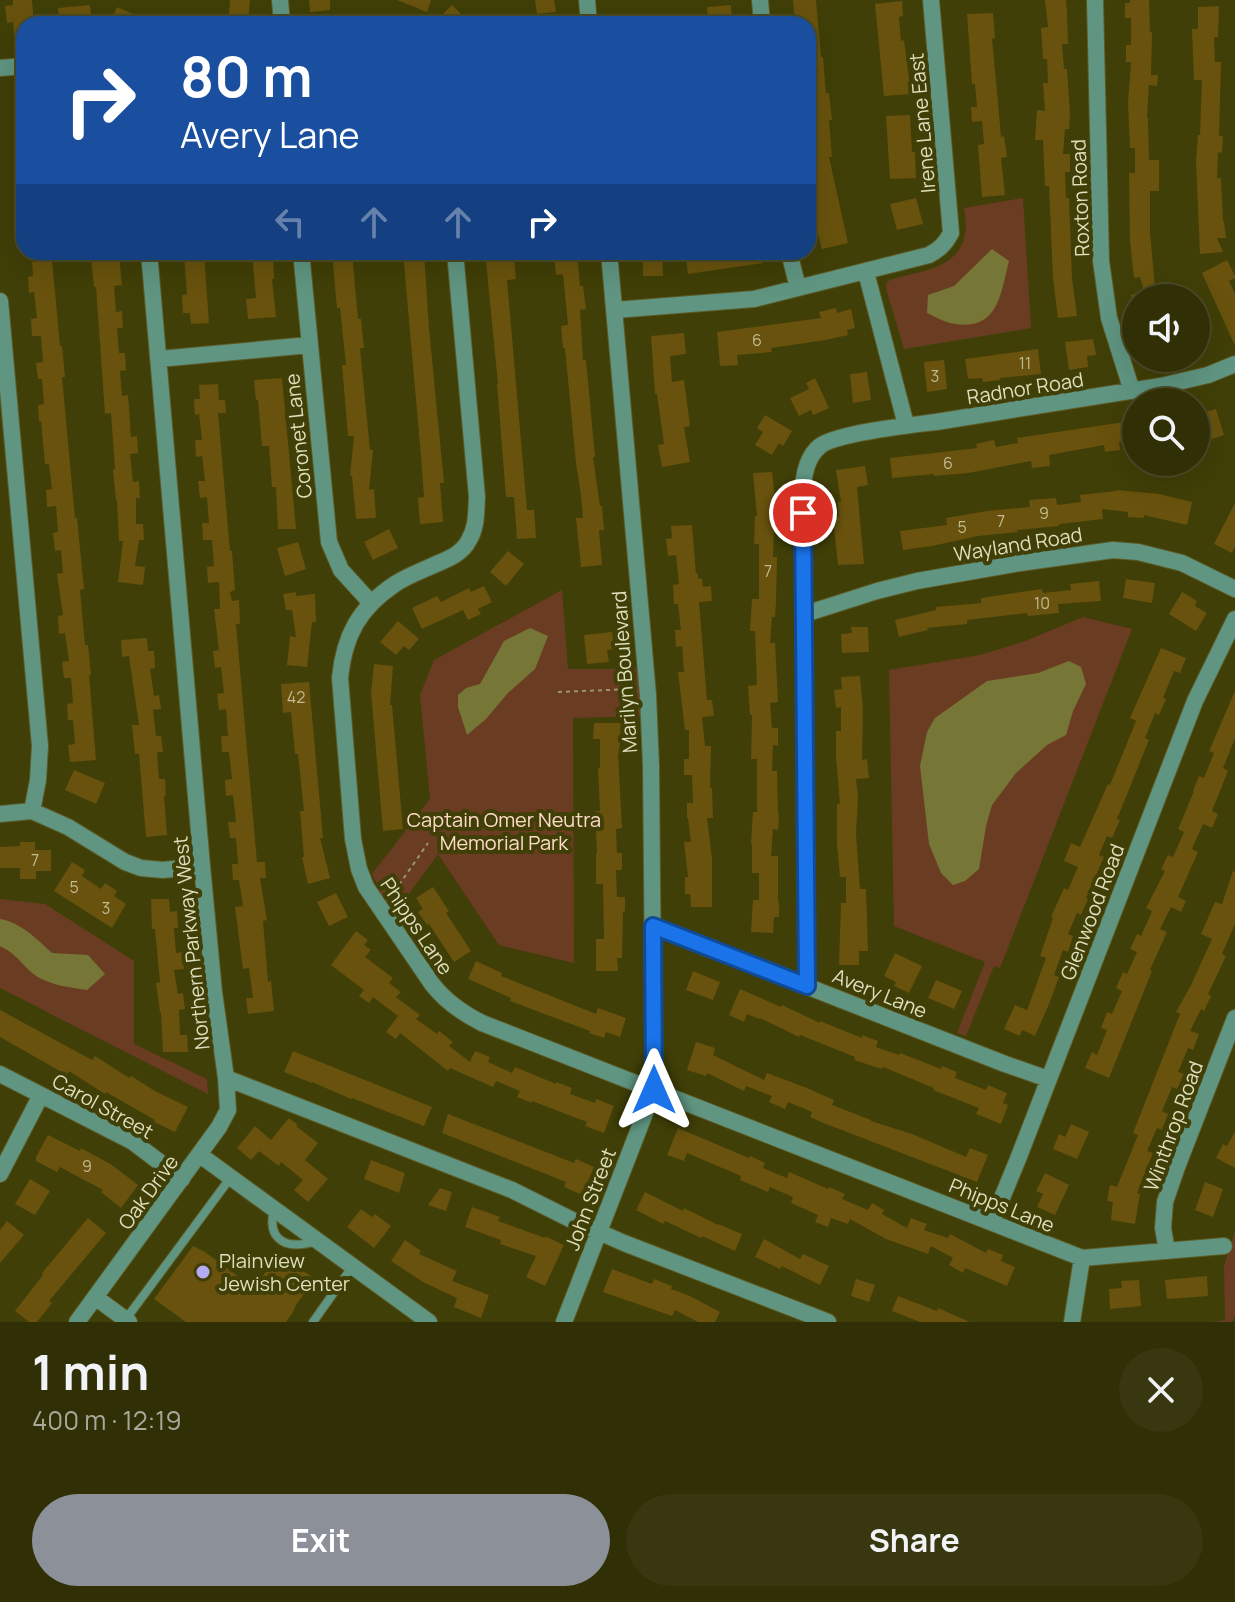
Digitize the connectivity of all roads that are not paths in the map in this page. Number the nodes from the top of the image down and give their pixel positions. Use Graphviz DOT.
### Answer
graph roads {
  1 [pos="931,0"];
  2 [pos="1095,0"];
  3 [pos="150,260"];
  4 [pos="302,260"];
  5 [pos="456,260"];
  6 [pos="610,260"];
  7 [pos="791,260"];
  8 [pos="866,272"];
  9 [pos="798,288"];
  10 [pos="0,301"];
  11 [pos="615,310"];
  12 [pos="309,345"];
  13 [pos="159,359"];
  14 [pos="1235,364"];
  15 [pos="1131,388"];
  16 [pos="1149,388"];
  17 [pos="1122,393"];
  18 [pos="906,425"];
  19 [pos="5,426"];
  20 [pos="1235,589"];
  21 [pos="371,603"];
  22 [pos="805,614"];
  23 [pos="1235,619"];
  24 [pos="32,811"];
  25 [pos="0,814"];
  26 [pos="202,866"];
  27 [pos="653,926"];
  28 [pos="807,986"];
  29 [pos="1235,1018"];
  30 [pos="0,1074"];
  31 [pos="226,1078"];
  32 [pos="1048,1079"];
  33 [pos="654,1090"];
  34 [pos="41,1095"];
  35 [pos="200,1155"];
  36 [pos="0,1174"];
  37 [pos="231,1177"];
  38 [pos="182,1179"];
  39 [pos="992,1222"];
  40 [pos="600,1231"];
  41 [pos="1224,1246"];
  42 [pos="1167,1251"];
  43 [pos="1082,1258"];
  44 [pos="352,1266"];
  45 [pos="95,1297"];
  46 [pos="127,1321"];
  47 [pos="77,1322"];
  48 [pos="313,1322"];
  49 [pos="429,1322"];
  50 [pos="564,1322"];
  51 [pos="828,1322"];
  52 [pos="1072,1322"];
  1 -- 8 [label="street, Irene Lane East"];
  2 -- 15 [label="street, Roxton Road"];
  3 -- 13 [label="street, Northern Parkway West"];
  4 -- 12 [label="street, Coronet Lane"];
  5 -- 21 [label="street, Phipps Lane"];
  6 -- 11 [label="street, Marilyn Boulevard"];
  7 -- 9 [label="street"];
  8 -- 9 [label="street"];
  8 -- 18 [label="street"];
  9 -- 11 [label="street"];
  10 -- 19 [label="street"];
  11 -- 27 [label="street, Marilyn Boulevard"];
  12 -- 13 [label="street"];
  12 -- 21 [label="street, Coronet Lane"];
  13 -- 26 [label="street, Northern Parkway West"];
  14 -- 16 [label="street, Radnor Road"];
  17 -- 18 [label="street, Radnor Road"];
  18 -- 22 [label="street, Radnor Road"];
  19 -- 24 [label="street"];
  20 -- 22 [label="street, Wayland Road"];
  21 -- 33 [label="street, Phipps Lane"];
  22 -- 28 [label="street"];
  23 -- 32 [label="street, Glenwood Road"];
  24 -- 25 [label="street"];
  24 -- 26 [label="street"];
  26 -- 31 [label="street, Northern Parkway West"];
  27 -- 28 [label="street, Avery Lane"];
  27 -- 33 [label="street, Marilyn Boulevard"];
  28 -- 32 [label="street, Avery Lane"];
  29 -- 42 [label="street, Winthrop Road"];
  30 -- 34 [label="street, Carol Street"];
  31 -- 35 [label="street, Oak Drive"];
  31 -- 40 [label="street"];
  32 -- 39 [label="street, Glenwood Road"];
  33 -- 39 [label="street, Phipps Lane"];
  33 -- 40 [label="street, John Street"];
  34 -- 36 [label="street"];
  34 -- 38 [label="street, Carol Street"];
  35 -- 37 [label="street"];
  35 -- 38 [label="street, Oak Drive"];
  37 -- 44 [label="street"];
  37 -- 46 [label="lane"];
  38 -- 45 [label="street, Oak Drive"];
  39 -- 43 [label="street, Phipps Lane"];
  40 -- 50 [label="street, John Street"];
  40 -- 51 [label="street"];
  41 -- 42 [label="street, Phipps Lane"];
  42 -- 43 [label="street, Phipps Lane"];
  43 -- 52 [label="street"];
  44 -- 48 [label="lane"];
  44 -- 49 [label="street"];
  45 -- 46 [label="street"];
  45 -- 47 [label="street, Oak Drive"];
}
